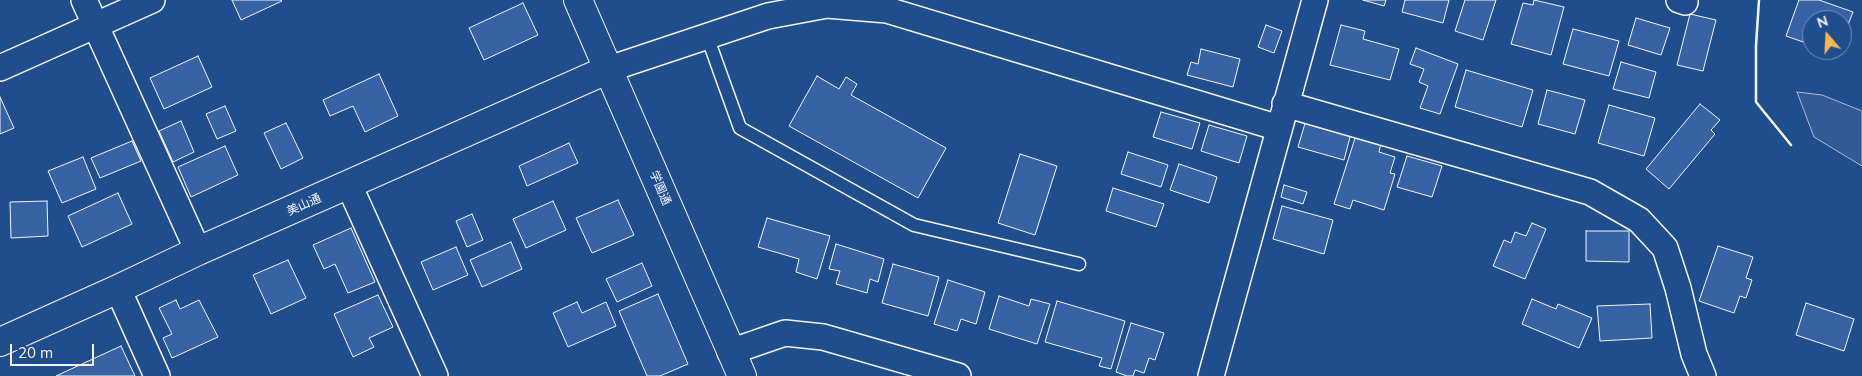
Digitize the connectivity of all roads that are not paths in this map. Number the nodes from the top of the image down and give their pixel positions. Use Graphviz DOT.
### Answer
graph roads {
  1 [pos="84,0"];
  2 [pos="152,0"];
  3 [pos="578,0"];
  4 [pos="1315,0"];
  5 [pos="96,26"];
  6 [pos="707,36"];
  7 [pos="0,68"];
  8 [pos="608,69"];
  9 [pos="1285,104"];
  10 [pos="1279,128"];
  11 [pos="349,185"];
  12 [pos="198,251"];
  13 [pos="1078,264"];
  14 [pos="118,289"];
  15 [pos="0,342"];
  16 [pos="730,352"];
  17 [pos="156,376"];
  18 [pos="435,376"];
  19 [pos="742,376"];
  20 [pos="958,376"];
  21 [pos="1211,376"];
  22 [pos="1703,376"];
  1 -- 5 [label="street"];
  2 -- 5 [label="street"];
  3 -- 8 [label="street, 学園通"];
  4 -- 9 [label="street"];
  5 -- 7 [label="street"];
  5 -- 12 [label="street"];
  6 -- 8 [label="street"];
  6 -- 10 [label="street"];
  6 -- 13 [label="lane"];
  8 -- 11 [label="street, 美山通"];
  8 -- 16 [label="street, 学園通"];
  9 -- 10 [label="street"];
  9 -- 22 [label="street"];
  10 -- 21 [label="street"];
  11 -- 12 [label="street, 美山通"];
  11 -- 18 [label="street"];
  12 -- 14 [label="street, 美山通"];
  14 -- 15 [label="street, 美山通"];
  14 -- 17 [label="street"];
  16 -- 19 [label="street, 学園通"];
  16 -- 20 [label="street"];
}
